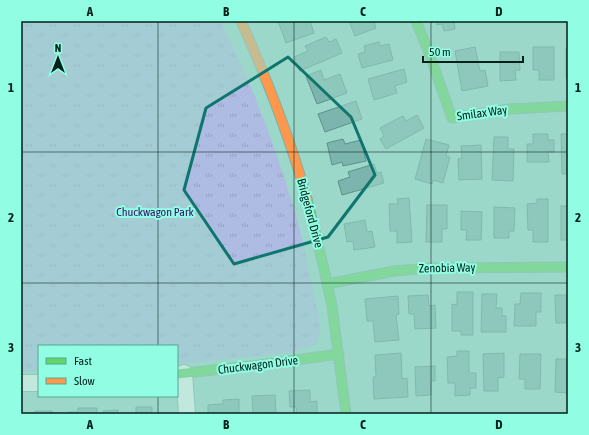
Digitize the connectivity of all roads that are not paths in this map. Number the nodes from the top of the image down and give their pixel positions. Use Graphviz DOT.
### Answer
graph roads {
  1 [pos="241,21"];
  2 [pos="416,21"];
  3 [pos="568,106"];
  4 [pos="568,267"];
  5 [pos="327,284"];
  6 [pos="339,354"];
  7 [pos="181,374"];
  8 [pos="21,383"];
  9 [pos="38,383"];
  10 [pos="187,414"];
  11 [pos="346,414"];
  1 -- 5 [label="street, Bridgeford Drive"];
  2 -- 3 [label="street, Smilax Way"];
  4 -- 5 [label="street, Zenobia Way"];
  5 -- 6 [label="street, Bridgeford Drive"];
  6 -- 7 [label="street, Chuckwagon Drive"];
  6 -- 11 [label="street, Bridgeford Drive"];
  7 -- 10 [label="street"];
  8 -- 9 [label="street"];
}
